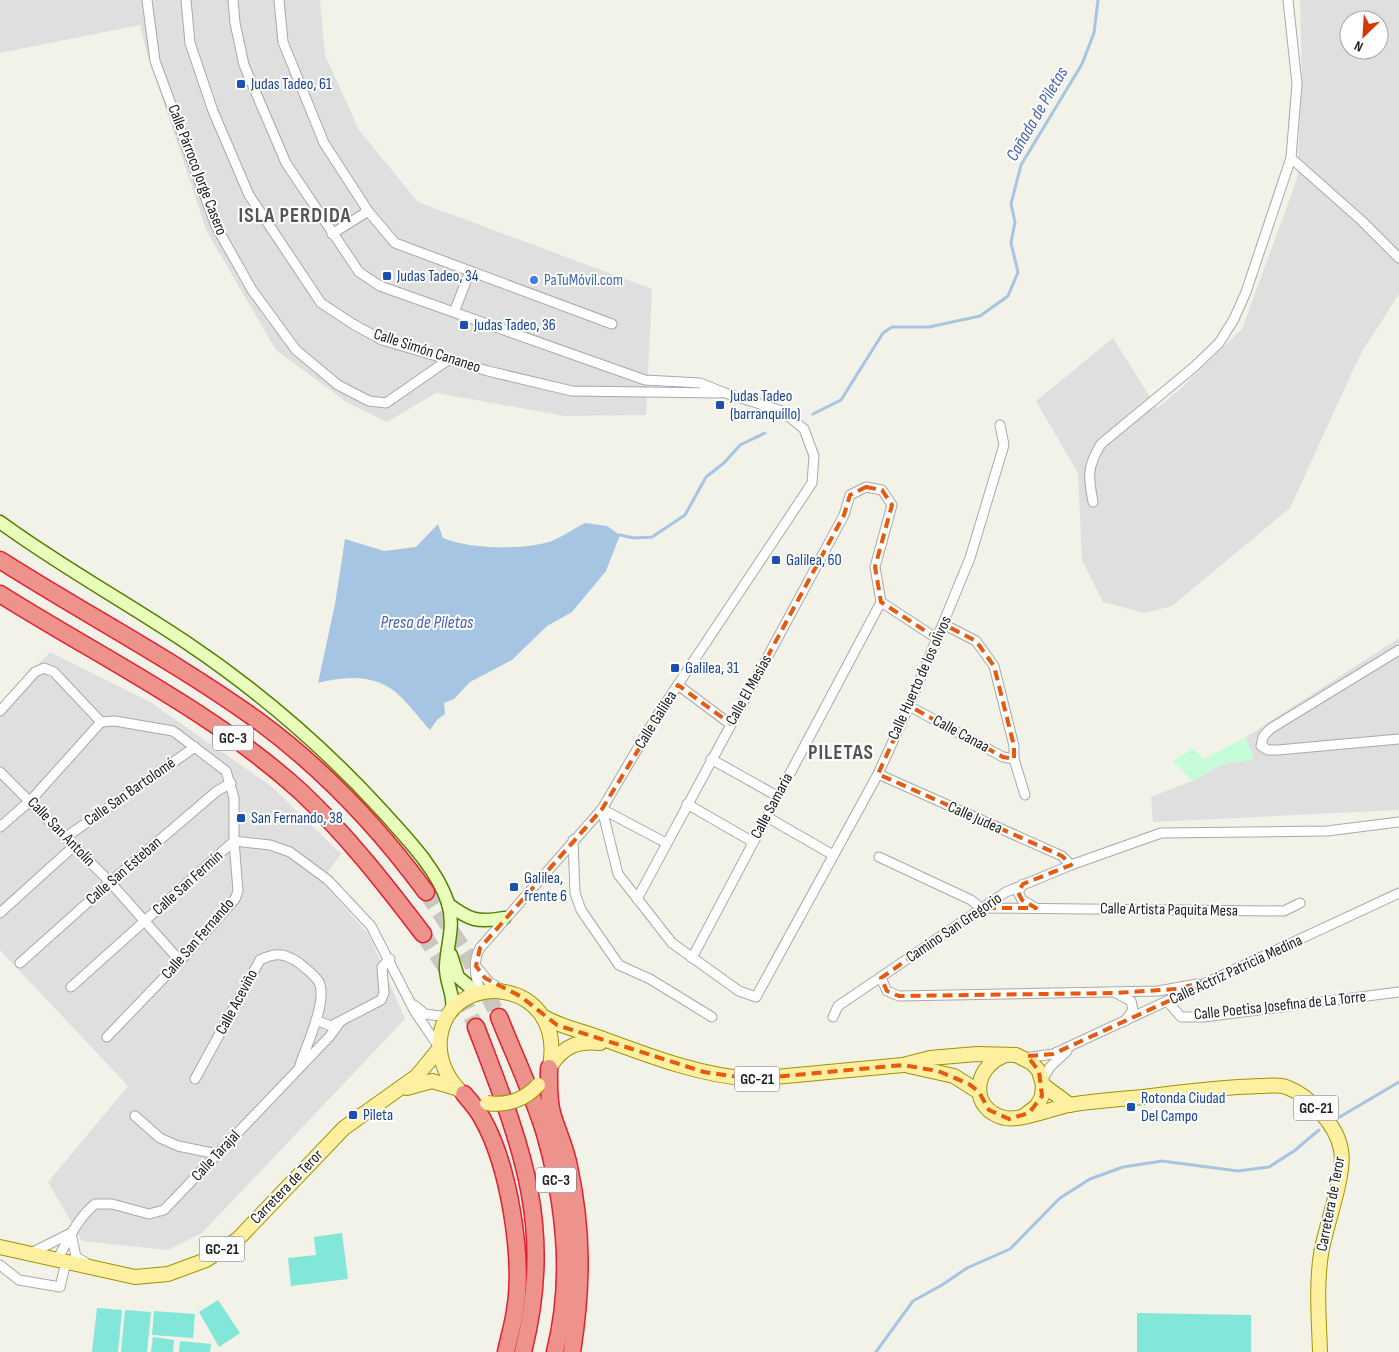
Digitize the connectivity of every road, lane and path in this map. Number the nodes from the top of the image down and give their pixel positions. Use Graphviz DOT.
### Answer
graph roads {
  1 [pos="147,0"];
  2 [pos="186,0"];
  3 [pos="233,0"];
  4 [pos="279,0"];
  5 [pos="1288,0"];
  6 [pos="1291,158"];
  7 [pos="368,211"];
  8 [pos="332,234"];
  9 [pos="1399,258"];
  10 [pos="470,271"];
  11 [pos="455,310"];
  12 [pos="612,324"];
  13 [pos="448,360"];
  14 [pos="725,393"];
  15 [pos="1000,425"];
  16 [pos="1093,502"];
  17 [pos="0,522"];
  18 [pos="0,560"];
  19 [pos="0,594"];
  20 [pos="881,602"];
  21 [pos="944,624"];
  22 [pos="936,638"];
  23 [pos="1399,650"];
  24 [pos="678,685"];
  25 [pos="909,706"];
  26 [pos="0,712"];
  27 [pos="102,722"];
  28 [pos="730,724"];
  29 [pos="1399,739"];
  30 [pos="195,747"];
  31 [pos="710,759"];
  32 [pos="1014,759"];
  33 [pos="0,772"];
  34 [pos="878,774"];
  35 [pos="231,783"];
  36 [pos="1025,795"];
  37 [pos="777,796"];
  38 [pos="30,800"];
  39 [pos="687,804"];
  40 [pos="602,809"];
  41 [pos="767,817"];
  42 [pos="1399,822"];
  43 [pos="0,827"];
  44 [pos="66,837"];
  45 [pos="573,840"];
  46 [pos="234,841"];
  47 [pos="753,842"];
  48 [pos="666,843"];
  49 [pos="74,846"];
  50 [pos="833,855"];
  51 [pos="879,857"];
  52 [pos="1071,865"];
  53 [pos="110,882"];
  54 [pos="1023,884"];
  55 [pos="426,892"];
  56 [pos="1399,893"];
  57 [pos="637,899"];
  58 [pos="1300,902"];
  59 [pos="448,904"];
  60 [pos="981,908"];
  61 [pos="1036,908"];
  62 [pos="0,913"];
  63 [pos="504,918"];
  64 [pos="145,922"];
  65 [pos="423,934"];
  66 [pos="450,950"];
  67 [pos="692,958"];
  68 [pos="390,959"];
  69 [pos="180,961"];
  70 [pos="20,963"];
  71 [pos="476,966"];
  72 [pos="1221,977"];
  73 [pos="881,978"];
  74 [pos="71,987"];
  75 [pos="506,992"];
  76 [pos="1399,992"];
  77 [pos="479,993"];
  78 [pos="1114,993"];
  79 [pos="406,995"];
  80 [pos="1168,1002"];
  81 [pos="450,1014"];
  82 [pos="499,1017"];
  83 [pos="544,1017"];
  84 [pos="712,1017"];
  85 [pos="833,1017"];
  86 [pos="316,1020"];
  87 [pos="340,1022"];
  88 [pos="1123,1023"];
  89 [pos="476,1027"];
  90 [pos="107,1038"];
  91 [pos="616,1045"];
  92 [pos="1073,1045"];
  93 [pos="439,1048"];
  94 [pos="1003,1056"];
  95 [pos="1024,1058"];
  96 [pos="903,1065"];
  97 [pos="550,1067"];
  98 [pos="299,1068"];
  99 [pos="195,1079"];
  100 [pos="1042,1083"];
  101 [pos="462,1092"];
  102 [pos="979,1092"];
  103 [pos="392,1093"];
  104 [pos="1070,1105"];
  105 [pos="136,1116"];
  106 [pos="1019,1118"];
  107 [pos="217,1154"];
  108 [pos="71,1233"];
  109 [pos="61,1238"];
  110 [pos="1,1250"];
  111 [pos="29,1254"];
  112 [pos="62,1261"];
  113 [pos="0,1265"];
  114 [pos="95,1269"];
  115 [pos="506,1352"];
  116 [pos="523,1352"];
  117 [pos="555,1352"];
  118 [pos="572,1352"];
  119 [pos="1320,1352"];
  1 -- 13 [label="street, Calle Párroco Jorge Casero"];
  2 -- 13 [label="street, Calle Simón Cananeo"];
  3 -- 8 [label="street"];
  4 -- 7 [label="street"];
  5 -- 6 [label="street"];
  6 -- 9 [label="street"];
  6 -- 16 [label="street"];
  7 -- 8 [label="street"];
  7 -- 10 [label="street"];
  8 -- 11 [label="street"];
  10 -- 11 [label="street"];
  10 -- 12 [label="street"];
  11 -- 14 [label="street"];
  13 -- 14 [label="street, Calle Simón Cananeo"];
  14 -- 24 [label="street, Calle Galilea"];
  15 -- 21 [label="street, Calle Huerto de los olivos"];
  17 -- 59 [label="street"];
  18 -- 55 [label="highway, GC-3"];
  19 -- 65 [label="highway, GC-3"];
  20 -- 22 [label="street"];
  20 -- 28 [label="street, Calle El Mesias"];
  20 -- 37 [label="street, Calle Samaria"];
  21 -- 22 [label="street, Calle Huerto de los olivos"];
  21 -- 32 [label="street"];
  22 -- 25 [label="street, Calle Huerto de los olivos"];
  23 -- 29 [label="street"];
  24 -- 28 [label="street"];
  24 -- 40 [label="street, Calle Galilea"];
  25 -- 32 [label="street, Calle Canaa"];
  25 -- 34 [label="street, Calle Huerto de los olivos"];
  26 -- 27 [label="street"];
  27 -- 30 [label="street"];
  27 -- 38 [label="street"];
  28 -- 31 [label="street, Calle El Mesias"];
  30 -- 35 [label="street"];
  30 -- 44 [label="street, Calle San Bartolomé"];
  31 -- 37 [label="street"];
  31 -- 39 [label="street, Calle El Mesias"];
  32 -- 36 [label="street"];
  33 -- 38 [label="street, Calle San Antolín"];
  34 -- 50 [label="street, Calle Huerto de los olivos"];
  34 -- 52 [label="street, Calle Judea"];
  35 -- 46 [label="street, Calle San Fernando"];
  35 -- 53 [label="street, Calle San Esteban"];
  37 -- 41 [label="street, Calle Samaria"];
  38 -- 43 [label="street"];
  38 -- 44 [label="street, Calle San Antolín"];
  39 -- 47 [label="street"];
  39 -- 48 [label="street, Calle El Mesias"];
  40 -- 45 [label="street, Calle Galilea"];
  40 -- 48 [label="street"];
  40 -- 57 [label="street"];
  41 -- 47 [label="street, Calle Samaria"];
  41 -- 50 [label="street"];
  42 -- 52 [label="street, Camino San Gregorio"];
  44 -- 49 [label="street, Calle San Antolín"];
  45 -- 63 [label="street, Calle Galilea"];
  45 -- 84 [label="street"];
  46 -- 64 [label="street, Calle San Fermín"];
  46 -- 68 [label="street, Calle San Fermín"];
  46 -- 69 [label="street, Calle San Fernando"];
  47 -- 67 [label="street, Calle Samaria"];
  48 -- 57 [label="street, Calle El Mesias"];
  49 -- 53 [label="street, Calle San Antolín"];
  49 -- 62 [label="street"];
  50 -- 67 [label="street, Calle Huerto de los olivos"];
  51 -- 60 [label="street"];
  52 -- 54 [label="street, Camino San Gregorio"];
  53 -- 64 [label="street, Calle San Antolín"];
  53 -- 70 [label="street, Calle San Esteban"];
  54 -- 60 [label="street, Camino San Gregorio"];
  54 -- 61 [label="street"];
  56 -- 72 [label="street, Calle Actriz Patricia Medina"];
  57 -- 67 [label="street"];
  58 -- 61 [label="street, Calle Artista Paquita Mesa"];
  59 -- 63 [label="street"];
  59 -- 66 [label="street"];
  60 -- 61 [label="street, Calle Artista Paquita Mesa"];
  60 -- 73 [label="street, Camino San Gregorio"];
  63 -- 71 [label="street, Calle Galilea"];
  64 -- 69 [label="street, Calle San Antolín"];
  64 -- 74 [label="street, Calle San Fermín"];
  66 -- 77 [label="street"];
  66 -- 81 [label="street"];
  68 -- 79 [label="street, Calle San Fermín"];
  68 -- 87 [label="street, Calle Tarajal"];
  69 -- 90 [label="street, Calle San Fernando"];
  71 -- 75 [label="street"];
  71 -- 77 [label="street"];
  72 -- 78 [label="street"];
  72 -- 80 [label="street, Calle Actriz Patricia Medina"];
  73 -- 78 [label="street"];
  73 -- 85 [label="street, Camino San Gregorio"];
  75 -- 77 [label="main road, GC-21"];
  75 -- 83 [label="main road, GC-21"];
  76 -- 80 [label="street, Calle Poetisa Josefina de La Torre"];
  77 -- 81 [label="main road, GC-21"];
  78 -- 88 [label="street"];
  79 -- 81 [label="street, Calle San Fermín"];
  79 -- 93 [label="street, Calle San Fermín"];
  80 -- 88 [label="street, Calle Actriz Patricia Medina"];
  81 -- 93 [label="main road, GC-21"];
  82 -- 117 [label="highway, GC-3"];
  83 -- 91 [label="main road, GC-21"];
  83 -- 97 [label="main road, GC-21"];
  86 -- 87 [label="street"];
  86 -- 98 [label="street, Calle Aceviño"];
  86 -- 99 [label="street, Calle Aceviño"];
  87 -- 98 [label="street, Calle Tarajal"];
  88 -- 92 [label="street, Calle Actriz Patricia Medina"];
  89 -- 116 [label="highway, GC-3"];
  91 -- 96 [label="main road, GC-21"];
  91 -- 97 [label="main road, GC-21"];
  92 -- 95 [label="street, Calle Actriz Patricia Medina"];
  92 -- 100 [label="street, Calle Actriz Patricia Medina"];
  93 -- 101 [label="main road"];
  93 -- 103 [label="main road, GC-21"];
  94 -- 95 [label="main road, GC-21"];
  94 -- 96 [label="main road, GC-21"];
  94 -- 102 [label="main road"];
  95 -- 100 [label="main road"];
  96 -- 102 [label="main road, GC-21"];
  97 -- 101 [label="main road, GC-21, bridge"];
  97 -- 118 [label="highway"];
  98 -- 107 [label="street, Calle Tarajal"];
  100 -- 104 [label="main road"];
  100 -- 106 [label="main road"];
  101 -- 103 [label="main road, GC-21"];
  101 -- 115 [label="highway"];
  102 -- 106 [label="main road, GC-21"];
  103 -- 114 [label="main road, Carretera de Teror / GC-21"];
  104 -- 106 [label="main road, GC-21"];
  104 -- 119 [label="main road, Carretera de Teror / GC-21"];
  105 -- 107 [label="street"];
  107 -- 108 [label="street, Calle Tarajal"];
  108 -- 109 [label="street, Calle Tarajal"];
  108 -- 112 [label="street, Calle Tarajal"];
  108 -- 114 [label="street"];
  109 -- 111 [label="street, Calle Tarajal"];
  109 -- 112 [label="street"];
  110 -- 111 [label="main road, Carretera de Teror / GC-21"];
  111 -- 112 [label="main road, Carretera de Teror / GC-21"];
  112 -- 113 [label="street"];
  112 -- 114 [label="main road, Carretera de Teror / GC-21"];
}
